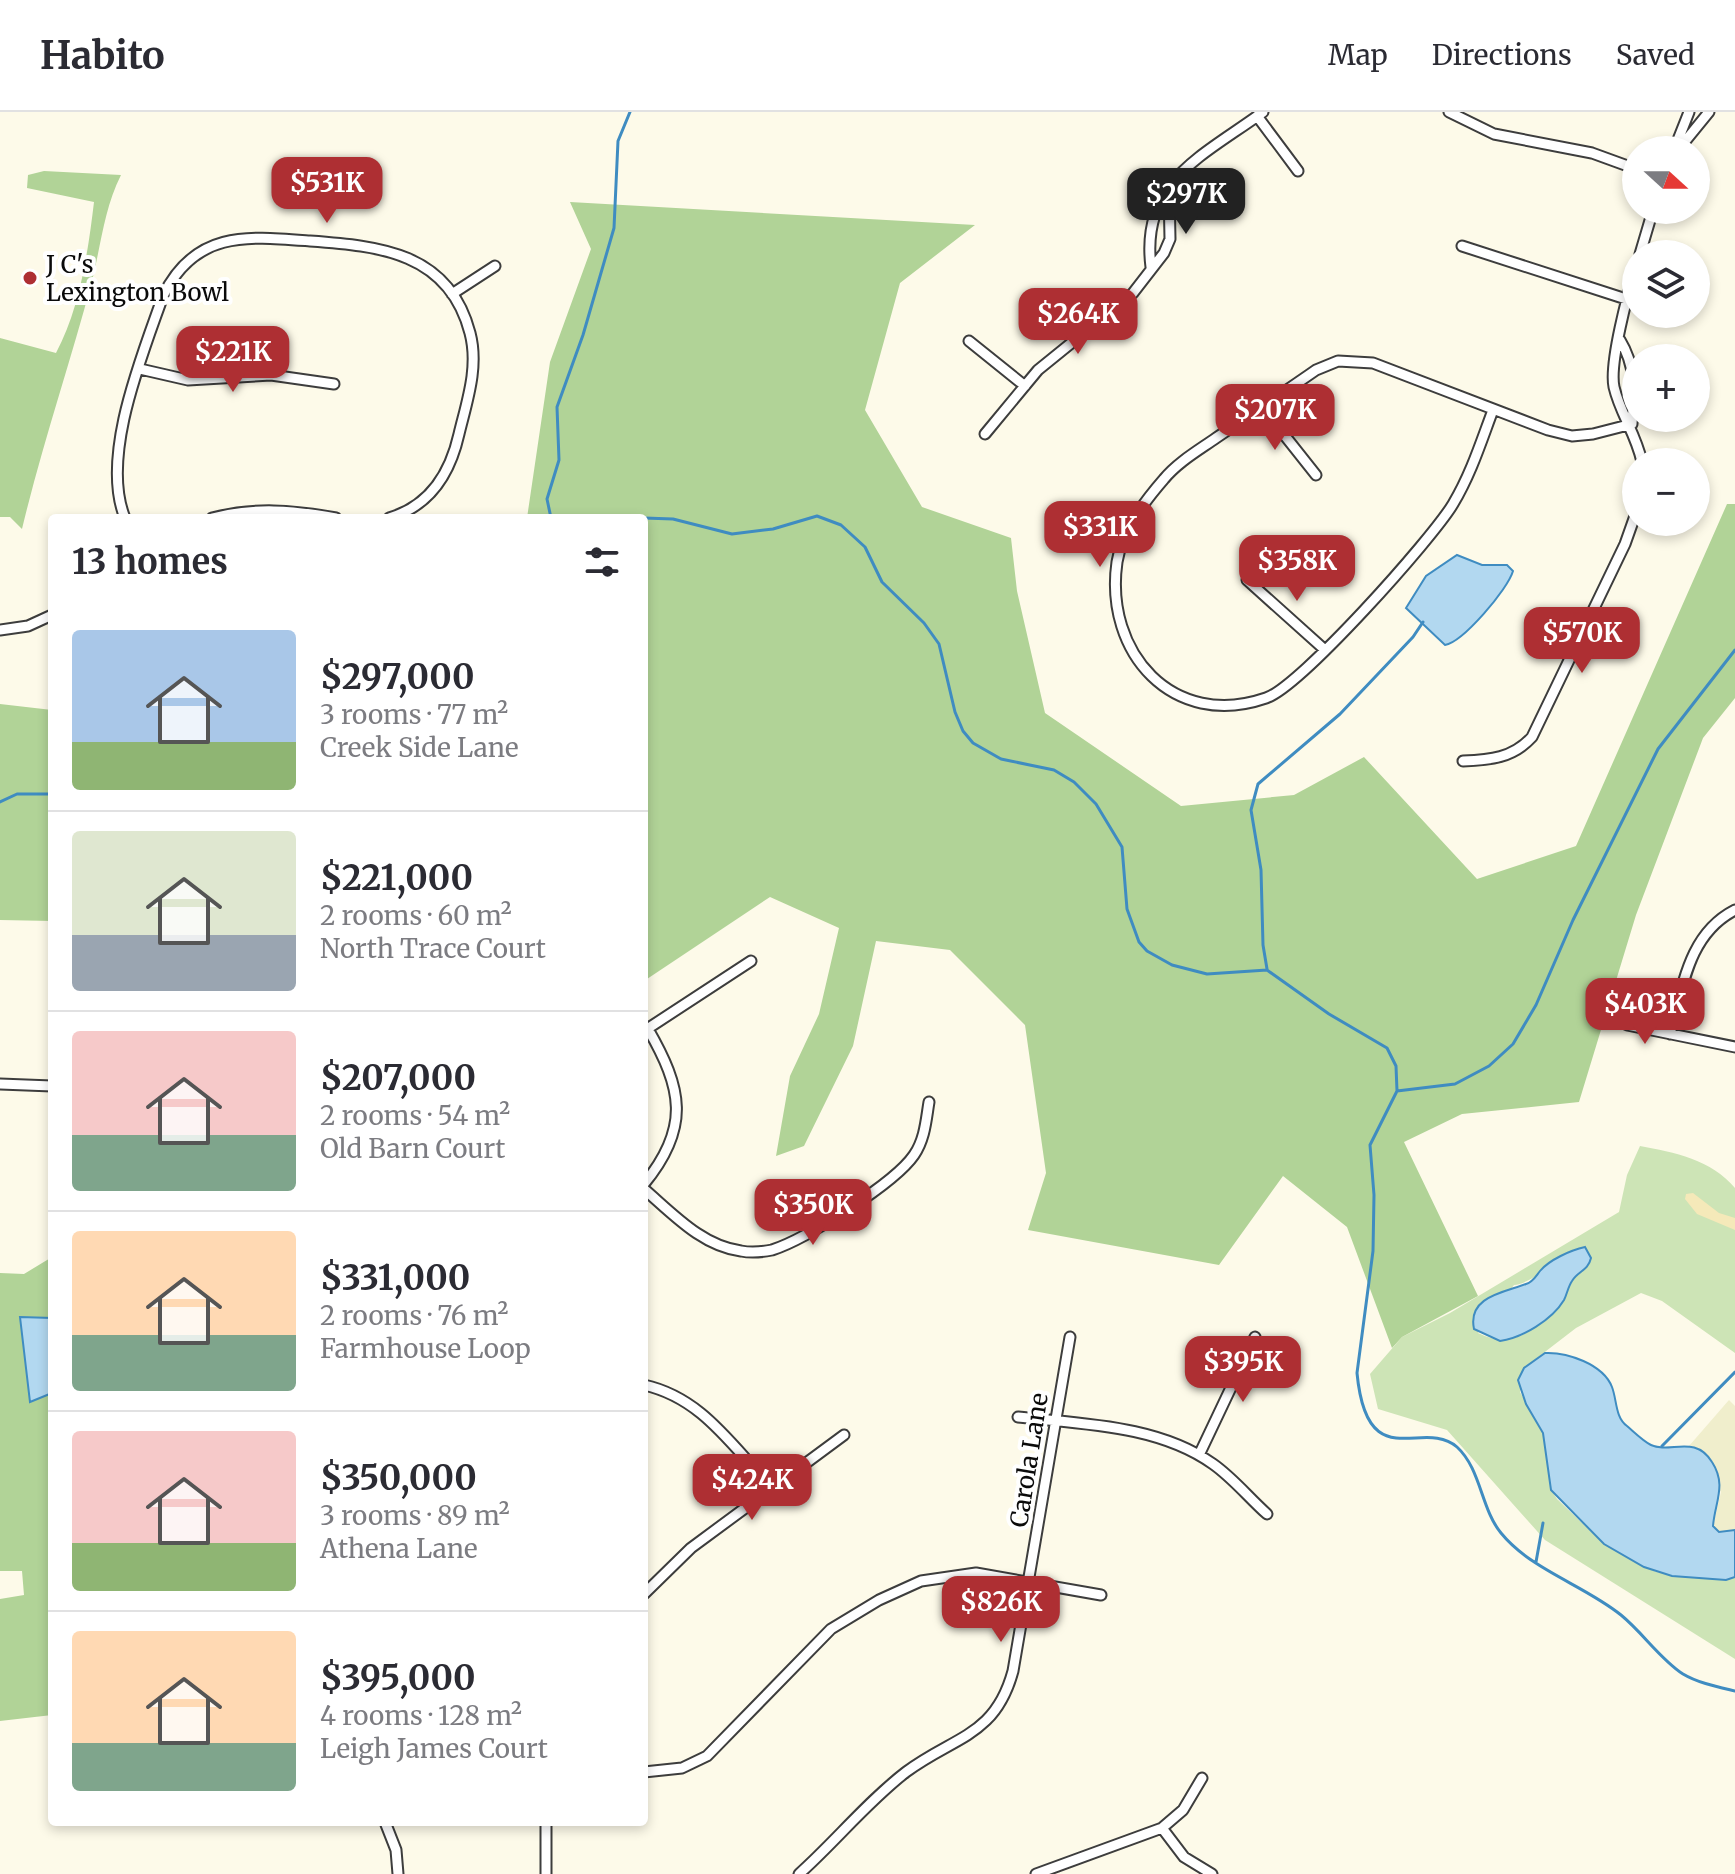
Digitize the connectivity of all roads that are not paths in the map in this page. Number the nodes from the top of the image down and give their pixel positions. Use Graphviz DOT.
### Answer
graph roads {
  1 [pos="1449,112"];
  2 [pos="1689,112"];
  3 [pos="1709,112"];
  4 [pos="1260,114"];
  5 [pos="1681,136"];
  6 [pos="1688,136"];
  7 [pos="1622,164"];
  8 [pos="1298,171"];
  9 [pos="1169,188"];
  10 [pos="1462,246"];
  11 [pos="495,266"];
  12 [pos="1151,267"];
  13 [pos="452,294"];
  14 [pos="1622,298"];
  15 [pos="1622,326"];
  16 [pos="1620,340"];
  17 [pos="969,341"];
  18 [pos="1622,344"];
  19 [pos="140,369"];
  20 [pos="334,384"];
  21 [pos="1025,386"];
  22 [pos="1622,402"];
  23 [pos="1262,407"];
  24 [pos="1493,410"];
  25 [pos="1622,426"];
  26 [pos="985,434"];
  27 [pos="1316,475"];
  28 [pos="124,514"];
  29 [pos="236,514"];
  30 [pos="298,514"];
  31 [pos="399,514"];
  32 [pos="1628,536"];
  33 [pos="1247,580"];
  34 [pos="48,617"];
  35 [pos="0,630"];
  36 [pos="1325,650"];
  37 [pos="1463,761"];
  38 [pos="1735,910"];
  39 [pos="751,961"];
  40 [pos="1627,1025"];
  41 [pos="648,1029"];
  42 [pos="648,1033"];
  43 [pos="1670,1034"];
  44 [pos="1735,1047"];
  45 [pos="0,1084"];
  46 [pos="48,1086"];
  47 [pos="929,1102"];
  48 [pos="648,1179"];
  49 [pos="648,1190"];
  50 [pos="1070,1337"];
  51 [pos="1255,1337"];
  52 [pos="648,1386"];
  53 [pos="1018,1417"];
  54 [pos="1055,1421"];
  55 [pos="844,1435"];
  56 [pos="1199,1455"];
  57 [pos="772,1487"];
  58 [pos="1267,1514"];
  59 [pos="1029,1581"];
  60 [pos="648,1586"];
  61 [pos="1101,1595"];
  62 [pos="648,1772"];
  63 [pos="1202,1778"];
  64 [pos="387,1826"];
  65 [pos="546,1826"];
  66 [pos="1162,1828"];
  67 [pos="398,1874"];
  68 [pos="546,1874"];
  69 [pos="799,1874"];
  70 [pos="1036,1874"];
  71 [pos="1212,1874"];
  1 -- 7 [label="street"];
  2 -- 5 [label="street"];
  3 -- 6 [label="street"];
  4 -- 8 [label="street"];
  4 -- 9 [label="street"];
  9 -- 12 [label="street"];
  9 -- 12 [label="street"];
  10 -- 14 [label="street"];
  11 -- 13 [label="street"];
  12 -- 21 [label="street"];
  13 -- 19 [label="street"];
  13 -- 31 [label="street"];
  15 -- 16 [label="street"];
  16 -- 18 [label="street"];
  16 -- 22 [label="street"];
  17 -- 21 [label="street"];
  19 -- 20 [label="street"];
  19 -- 28 [label="street"];
  21 -- 26 [label="street"];
  23 -- 24 [label="street"];
  23 -- 27 [label="street"];
  23 -- 36 [label="street"];
  24 -- 25 [label="street"];
  24 -- 36 [label="street"];
  29 -- 30 [label="street"];
  32 -- 37 [label="street"];
  33 -- 36 [label="street"];
  34 -- 35 [label="street"];
  38 -- 43 [label="street"];
  39 -- 41 [label="street"];
  40 -- 43 [label="street"];
  42 -- 48 [label="street"];
  43 -- 44 [label="street"];
  45 -- 46 [label="street"];
  47 -- 49 [label="street"];
  50 -- 54 [label="street, Carola Lane"];
  51 -- 56 [label="street"];
  52 -- 57 [label="street"];
  53 -- 54 [label="street"];
  54 -- 56 [label="street"];
  54 -- 59 [label="street, Carola Lane"];
  55 -- 57 [label="street"];
  56 -- 58 [label="street"];
  57 -- 60 [label="street"];
  59 -- 61 [label="street"];
  59 -- 62 [label="street"];
  59 -- 69 [label="street, Carola Lane"];
  63 -- 66 [label="street"];
  64 -- 67 [label="street"];
  65 -- 68 [label="street"];
  66 -- 70 [label="street"];
  66 -- 71 [label="street"];
}
